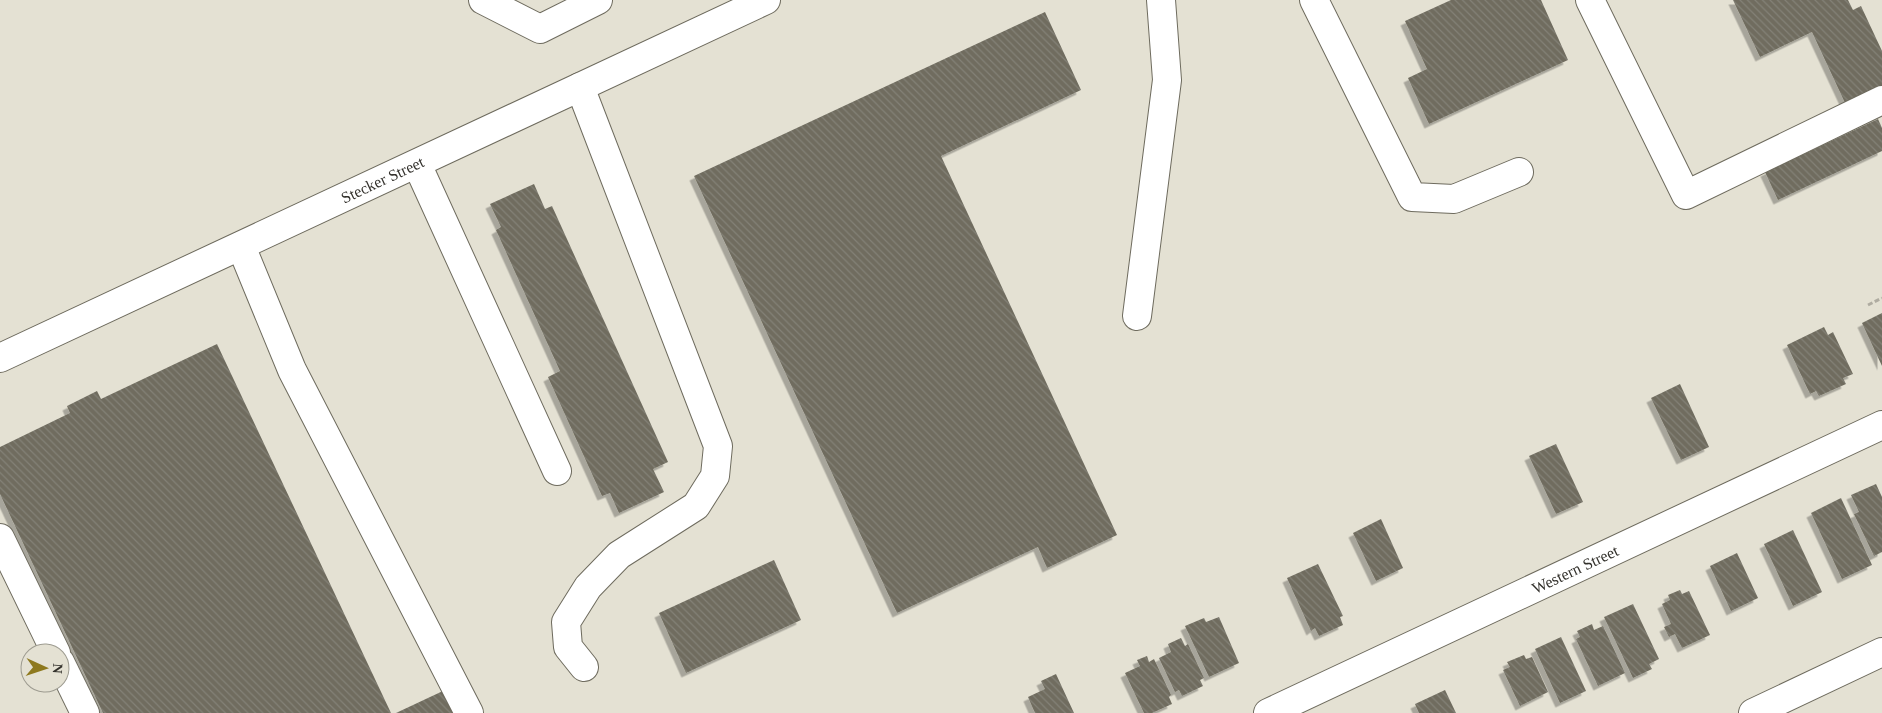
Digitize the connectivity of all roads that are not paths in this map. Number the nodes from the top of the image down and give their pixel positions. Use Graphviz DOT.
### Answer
graph roads {
  1 [pos="483,0"];
  2 [pos="598,0"];
  3 [pos="766,0"];
  4 [pos="1161,0"];
  5 [pos="1314,0"];
  6 [pos="1590,0"];
  7 [pos="580,87"];
  8 [pos="1882,100"];
  9 [pos="417,164"];
  10 [pos="1519,172"];
  11 [pos="241,246"];
  12 [pos="1137,316"];
  13 [pos="0,358"];
  14 [pos="1882,425"];
  15 [pos="557,471"];
  16 [pos="0,538"];
  17 [pos="51,643"];
  18 [pos="1882,652"];
  19 [pos="584,667"];
  20 [pos="70,682"];
  21 [pos="85,713"];
  22 [pos="469,713"];
  23 [pos="1268,713"];
  24 [pos="1753,713"];
  1 -- 2 [label="street"];
  3 -- 7 [label="street, Stecker Street"];
  4 -- 12 [label="street"];
  5 -- 10 [label="street"];
  6 -- 8 [label="street"];
  7 -- 9 [label="street, Stecker Street"];
  7 -- 19 [label="street"];
  9 -- 11 [label="street, Stecker Street"];
  9 -- 15 [label="street"];
  11 -- 13 [label="street, Stecker Street"];
  11 -- 22 [label="street"];
  14 -- 23 [label="street, Western Street"];
  16 -- 17 [label="street"];
  18 -- 24 [label="street"];
  20 -- 21 [label="street"];
}
